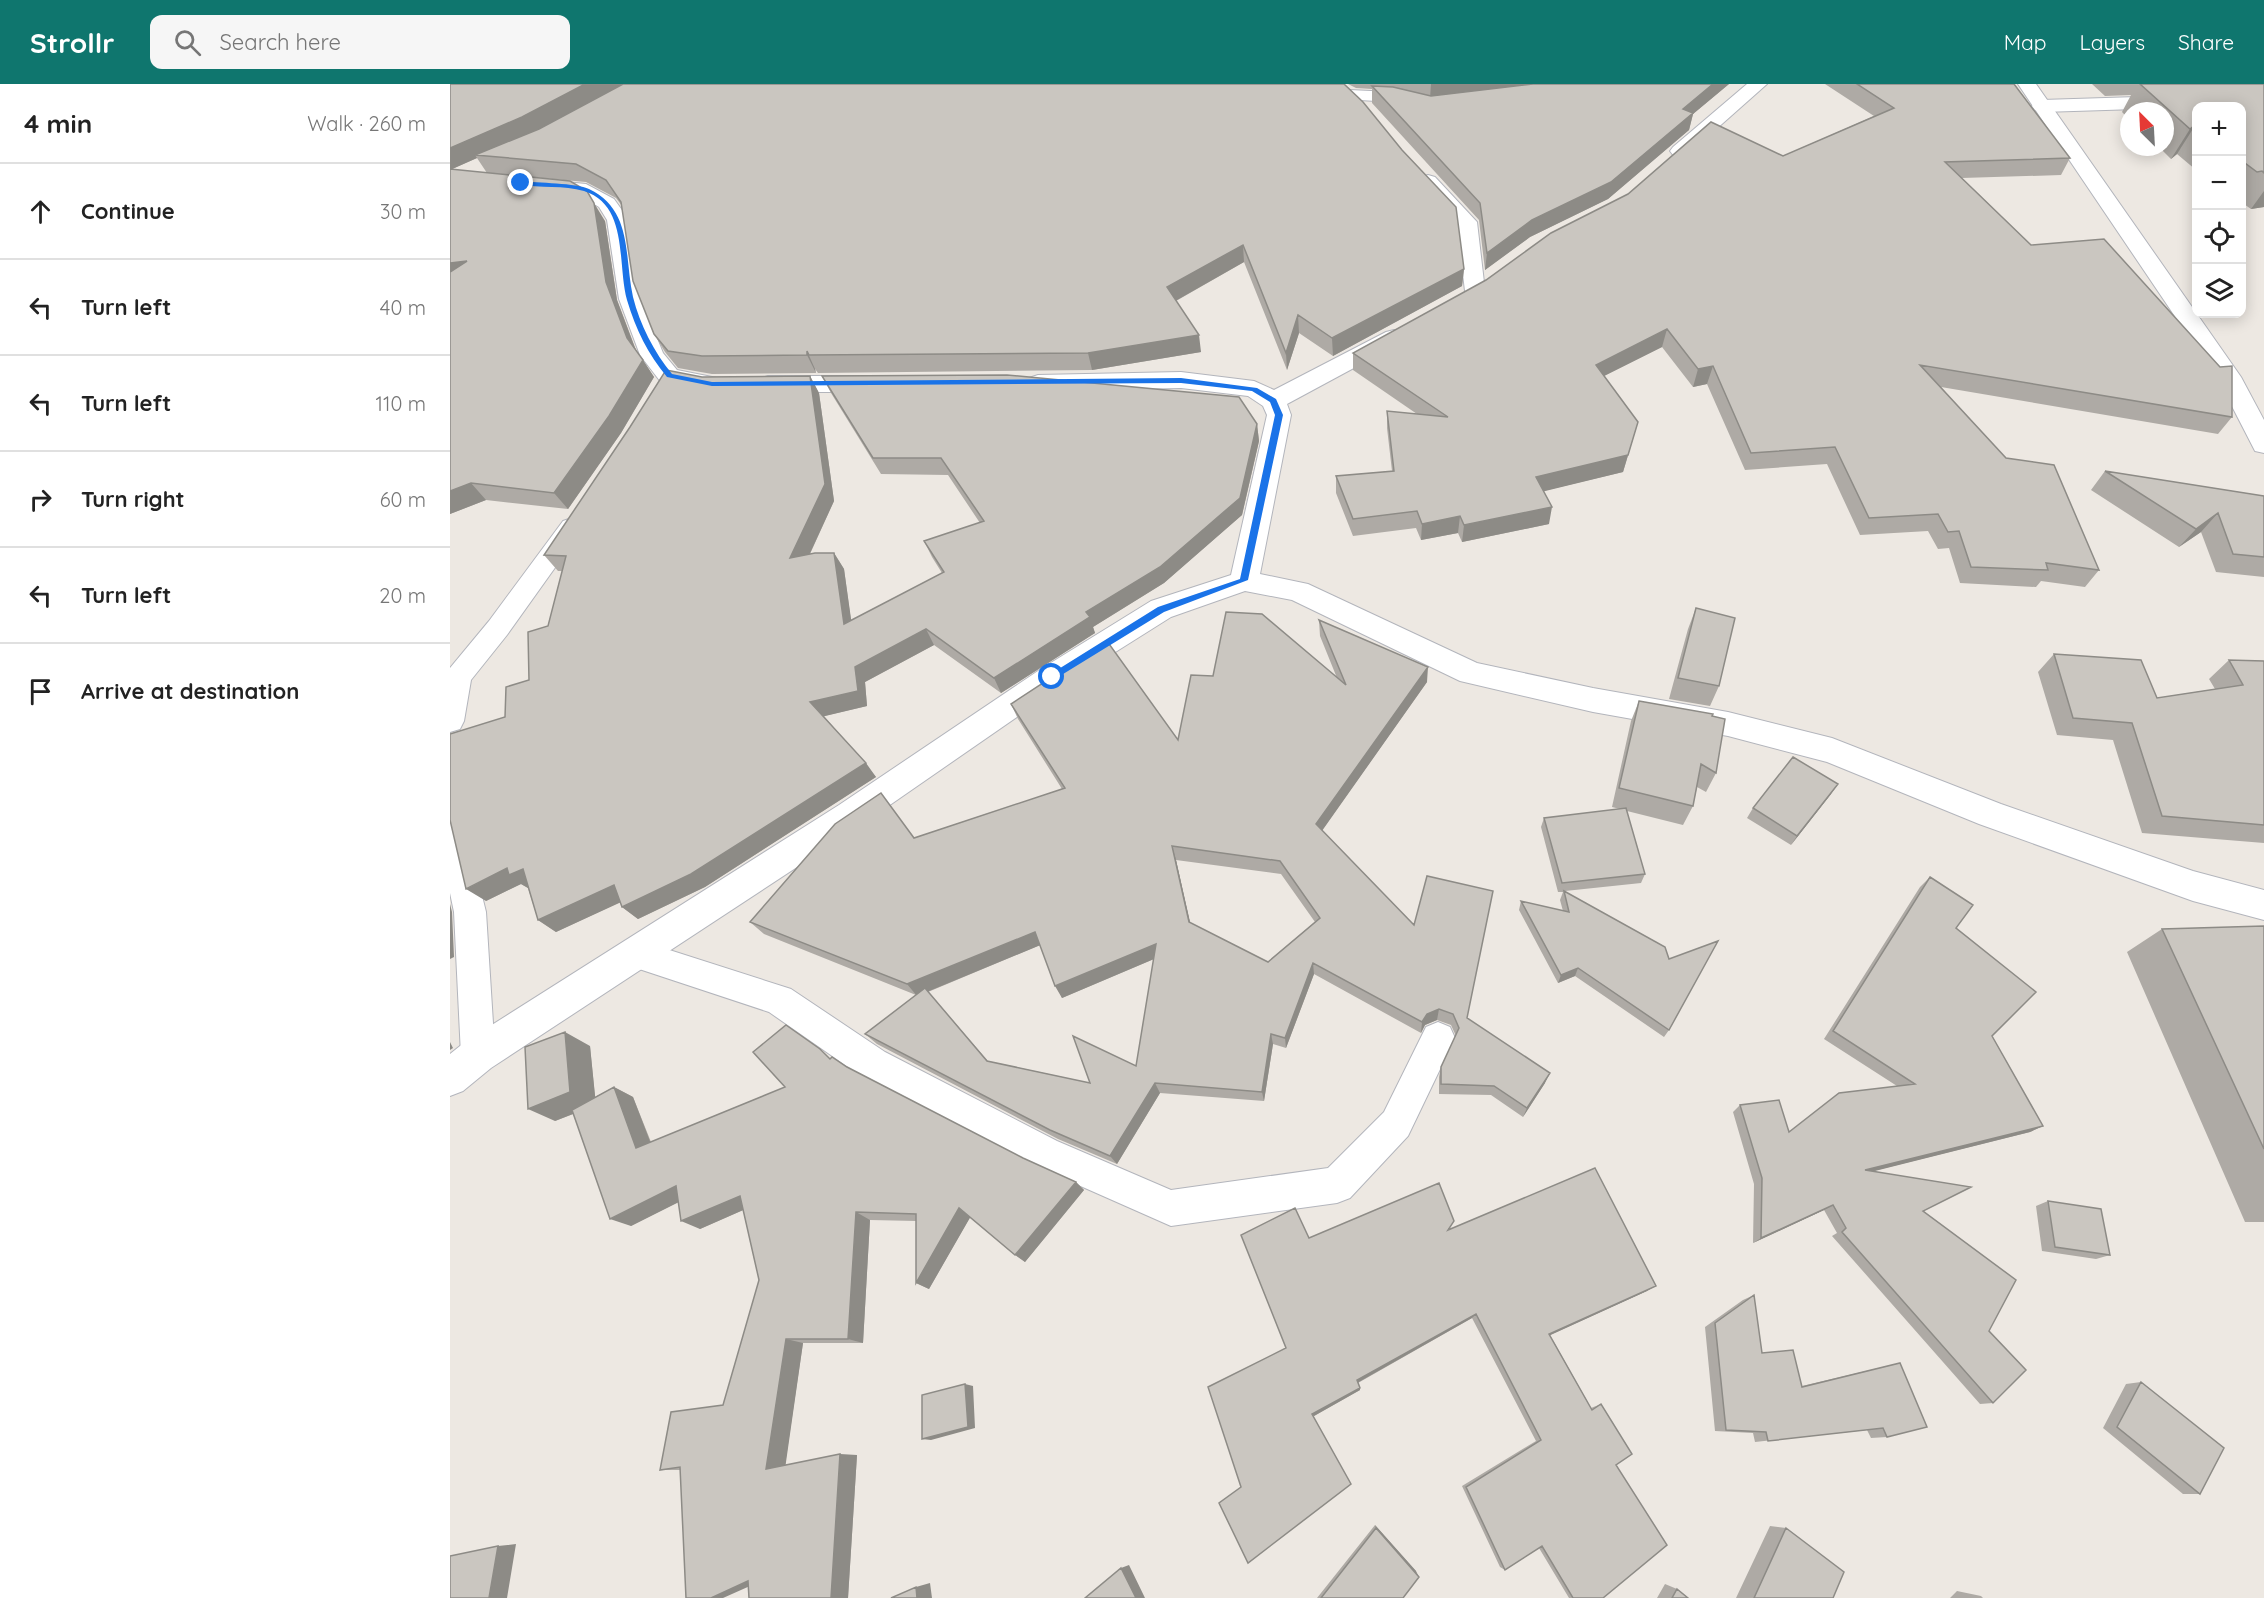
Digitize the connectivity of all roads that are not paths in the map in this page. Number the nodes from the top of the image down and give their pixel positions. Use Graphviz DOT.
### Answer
graph roads {
  1 [pos="1758,84"];
  2 [pos="2027,84"];
  3 [pos="1344,89"];
  4 [pos="2264,99"];
  5 [pos="1430,106"];
  6 [pos="2042,106"];
  7 [pos="1371,114"];
  8 [pos="492,161"];
  9 [pos="1665,163"];
  10 [pos="1418,171"];
  11 [pos="451,178"];
  12 [pos="1493,278"];
  13 [pos="1466,296"];
  14 [pos="1409,328"];
  15 [pos="1019,383"];
  16 [pos="891,384"];
  17 [pos="1273,401"];
  18 [pos="2264,445"];
  19 [pos="588,504"];
  20 [pos="1244,580"];
  21 [pos="450,721"];
  22 [pos="450,827"];
  23 [pos="2264,905"];
  24 [pos="635,954"];
  25 [pos="1438,1038"];
  26 [pos="478,1055"];
  27 [pos="450,1078"];
  1 -- 9 [label="street"];
  2 -- 6 [label="street"];
  3 -- 5 [label="lane"];
  3 -- 7 [label="lane"];
  4 -- 6 [label="street"];
  6 -- 18 [label="street"];
  8 -- 11 [label="street"];
  10 -- 13 [label="lane"];
  11 -- 16 [label="street"];
  12 -- 13 [label="street"];
  14 -- 17 [label="street"];
  15 -- 17 [label="street"];
  17 -- 20 [label="street"];
  19 -- 21 [label="lane"];
  20 -- 23 [label="street"];
  20 -- 24 [label="street"];
  22 -- 26 [label="lane"];
  24 -- 25 [label="lane"];
  24 -- 26 [label="street"];
  26 -- 27 [label="street"];
}
